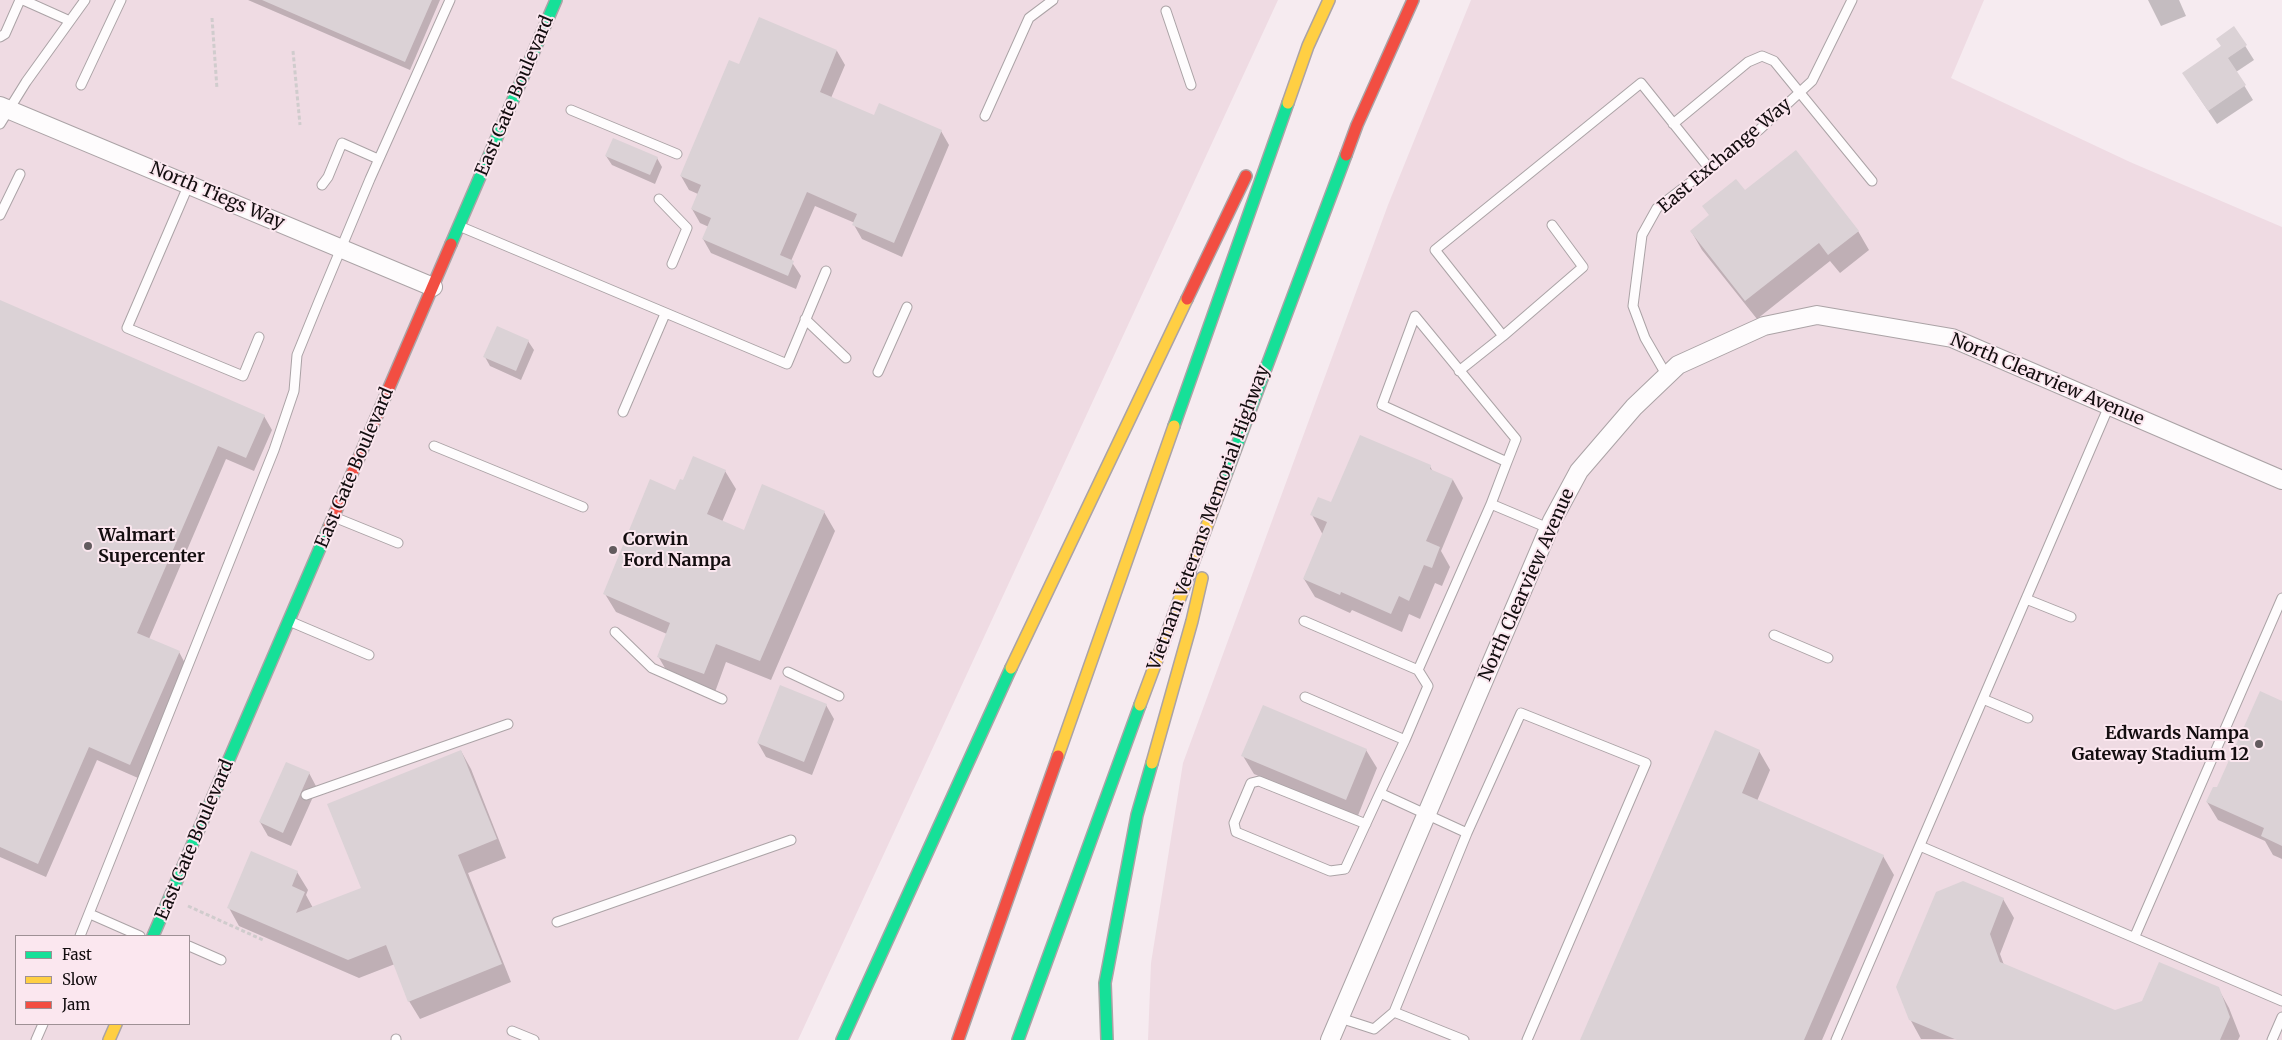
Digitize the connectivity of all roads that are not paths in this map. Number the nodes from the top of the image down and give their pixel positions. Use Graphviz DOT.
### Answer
graph roads {
  1 [pos="22,0"];
  2 [pos="85,0"];
  3 [pos="121,0"];
  4 [pos="450,0"];
  5 [pos="556,0"];
  6 [pos="1053,0"];
  7 [pos="1328,0"];
  8 [pos="1413,0"];
  9 [pos="1852,0"];
  10 [pos="1166,11"];
  11 [pos="70,20"];
  12 [pos="0,38"];
  13 [pos="1308,46"];
  14 [pos="81,85"];
  15 [pos="1191,85"];
  16 [pos="1800,92"];
  17 [pos="571,110"];
  18 [pos="3,113"];
  19 [pos="985,116"];
  20 [pos="1673,124"];
  21 [pos="1261,144"];
  22 [pos="676,154"];
  23 [pos="378,159"];
  24 [pos="1252,162"];
  25 [pos="1709,168"];
  26 [pos="20,174"];
  27 [pos="1872,182"];
  28 [pos="189,184"];
  29 [pos="322,186"];
  30 [pos="658,199"];
  31 [pos="0,215"];
  32 [pos="459,226"];
  33 [pos="1552,226"];
  34 [pos="341,248"];
  35 [pos="672,264"];
  36 [pos="826,271"];
  37 [pos="433,287"];
  38 [pos="907,307"];
  39 [pos="665,314"];
  40 [pos="805,319"];
  41 [pos="1503,336"];
  42 [pos="259,337"];
  43 [pos="846,358"];
  44 [pos="1459,371"];
  45 [pos="878,372"];
  46 [pos="1666,376"];
  47 [pos="2109,406"];
  48 [pos="623,412"];
  49 [pos="434,446"];
  50 [pos="1507,462"];
  51 [pos="1225,474"];
  52 [pos="2282,480"];
  53 [pos="1491,504"];
  54 [pos="583,507"];
  55 [pos="334,517"];
  56 [pos="1548,528"];
  57 [pos="398,543"];
  58 [pos="2026,598"];
  59 [pos="2282,598"];
  60 [pos="2071,616"];
  61 [pos="1304,620"];
  62 [pos="289,621"];
  63 [pos="615,632"];
  64 [pos="1774,635"];
  65 [pos="369,655"];
  66 [pos="1828,658"];
  67 [pos="1418,670"];
  68 [pos="788,672"];
  69 [pos="839,696"];
  70 [pos="1305,697"];
  71 [pos="722,699"];
  72 [pos="1983,699"];
  73 [pos="2028,718"];
  74 [pos="508,724"];
  75 [pos="1405,740"];
  76 [pos="1380,793"];
  77 [pos="306,795"];
  78 [pos="1427,815"];
  79 [pos="1366,824"];
  80 [pos="1467,833"];
  81 [pos="791,840"];
  82 [pos="1920,846"];
  83 [pos="90,914"];
  84 [pos="558,922"];
  85 [pos="154,934"];
  86 [pos="80,935"];
  87 [pos="138,935"];
  88 [pos="2135,936"];
  89 [pos="190,946"];
  90 [pos="220,960"];
  91 [pos="2282,1001"];
  92 [pos="1394,1012"];
  93 [pos="2282,1017"];
  94 [pos="1340,1018"];
  95 [pos="43,1025"];
  96 [pos="116,1025"];
  97 [pos="512,1031"];
  98 [pos="36,1040"];
  99 [pos="109,1040"];
  100 [pos="534,1040"];
  101 [pos="842,1040"];
  102 [pos="958,1040"];
  103 [pos="1018,1040"];
  104 [pos="1107,1040"];
  105 [pos="1330,1040"];
  106 [pos="1464,1040"];
  107 [pos="1528,1040"];
  108 [pos="1836,1040"];
  109 [pos="2272,1040"];
  1 -- 11 [label="lane"];
  1 -- 12 [label="lane"];
  2 -- 11 [label="lane"];
  3 -- 14 [label="lane"];
  4 -- 23 [label="lane"];
  5 -- 32 [label="main road, East Gate Boulevard"];
  6 -- 19 [label="lane"];
  7 -- 13 [label="main road"];
  8 -- 51 [label="main road, Vietnam Veterans Memorial Highway"];
  9 -- 16 [label="lane, East Exchange Way"];
  10 -- 15 [label="lane"];
  11 -- 18 [label="lane"];
  13 -- 21 [label="main road"];
  13 -- 102 [label="main road"];
  16 -- 20 [label="lane"];
  16 -- 25 [label="lane, East Exchange Way"];
  16 -- 27 [label="lane"];
  17 -- 22 [label="lane"];
  18 -- 28 [label="street, North Tiegs Way"];
  20 -- 25 [label="lane"];
  20 -- 41 [label="lane"];
  23 -- 29 [label="lane"];
  23 -- 34 [label="lane"];
  24 -- 101 [label="main road"];
  25 -- 46 [label="lane, East Exchange Way"];
  26 -- 31 [label="lane"];
  28 -- 34 [label="street, North Tiegs Way"];
  28 -- 42 [label="lane"];
  30 -- 35 [label="lane"];
  32 -- 37 [label="main road, East Gate Boulevard"];
  32 -- 39 [label="lane"];
  33 -- 41 [label="lane"];
  34 -- 37 [label="street, North Tiegs Way"];
  34 -- 83 [label="lane"];
  36 -- 40 [label="lane"];
  37 -- 55 [label="main road, East Gate Boulevard"];
  38 -- 45 [label="lane"];
  39 -- 40 [label="lane"];
  39 -- 48 [label="lane"];
  40 -- 43 [label="lane"];
  41 -- 44 [label="lane"];
  44 -- 50 [label="lane"];
  44 -- 50 [label="lane"];
  46 -- 47 [label="street, North Clearview Avenue"];
  46 -- 56 [label="street, North Clearview Avenue"];
  47 -- 52 [label="street, North Clearview Avenue"];
  47 -- 58 [label="lane"];
  49 -- 54 [label="lane"];
  50 -- 53 [label="lane"];
  51 -- 103 [label="main road, Vietnam Veterans Memorial Highway"];
  51 -- 104 [label="main road"];
  53 -- 56 [label="lane"];
  53 -- 67 [label="lane"];
  55 -- 57 [label="lane"];
  55 -- 62 [label="main road, East Gate Boulevard"];
  56 -- 78 [label="street, North Clearview Avenue"];
  58 -- 60 [label="lane"];
  58 -- 72 [label="lane"];
  59 -- 88 [label="lane"];
  61 -- 67 [label="lane"];
  62 -- 65 [label="lane"];
  62 -- 85 [label="main road, East Gate Boulevard"];
  63 -- 71 [label="lane"];
  64 -- 66 [label="lane"];
  67 -- 75 [label="lane"];
  68 -- 69 [label="lane"];
  70 -- 75 [label="lane"];
  72 -- 73 [label="lane"];
  72 -- 82 [label="lane"];
  74 -- 77 [label="lane"];
  75 -- 76 [label="lane"];
  76 -- 78 [label="lane"];
  76 -- 79 [label="lane"];
  78 -- 80 [label="lane"];
  78 -- 94 [label="street, North Clearview Avenue"];
  79 -- 79 [label="lane"];
  80 -- 92 [label="lane"];
  80 -- 107 [label="lane"];
  81 -- 84 [label="lane"];
  82 -- 88 [label="lane"];
  82 -- 108 [label="lane"];
  83 -- 86 [label="lane"];
  83 -- 87 [label="lane"];
  88 -- 91 [label="lane"];
  89 -- 90 [label="lane"];
  92 -- 94 [label="lane"];
  92 -- 106 [label="lane"];
  93 -- 109 [label="lane"];
  94 -- 105 [label="street, North Clearview Avenue"];
  95 -- 98 [label="lane"];
  96 -- 99 [label="main road"];
  97 -- 100 [label="lane"];
}
